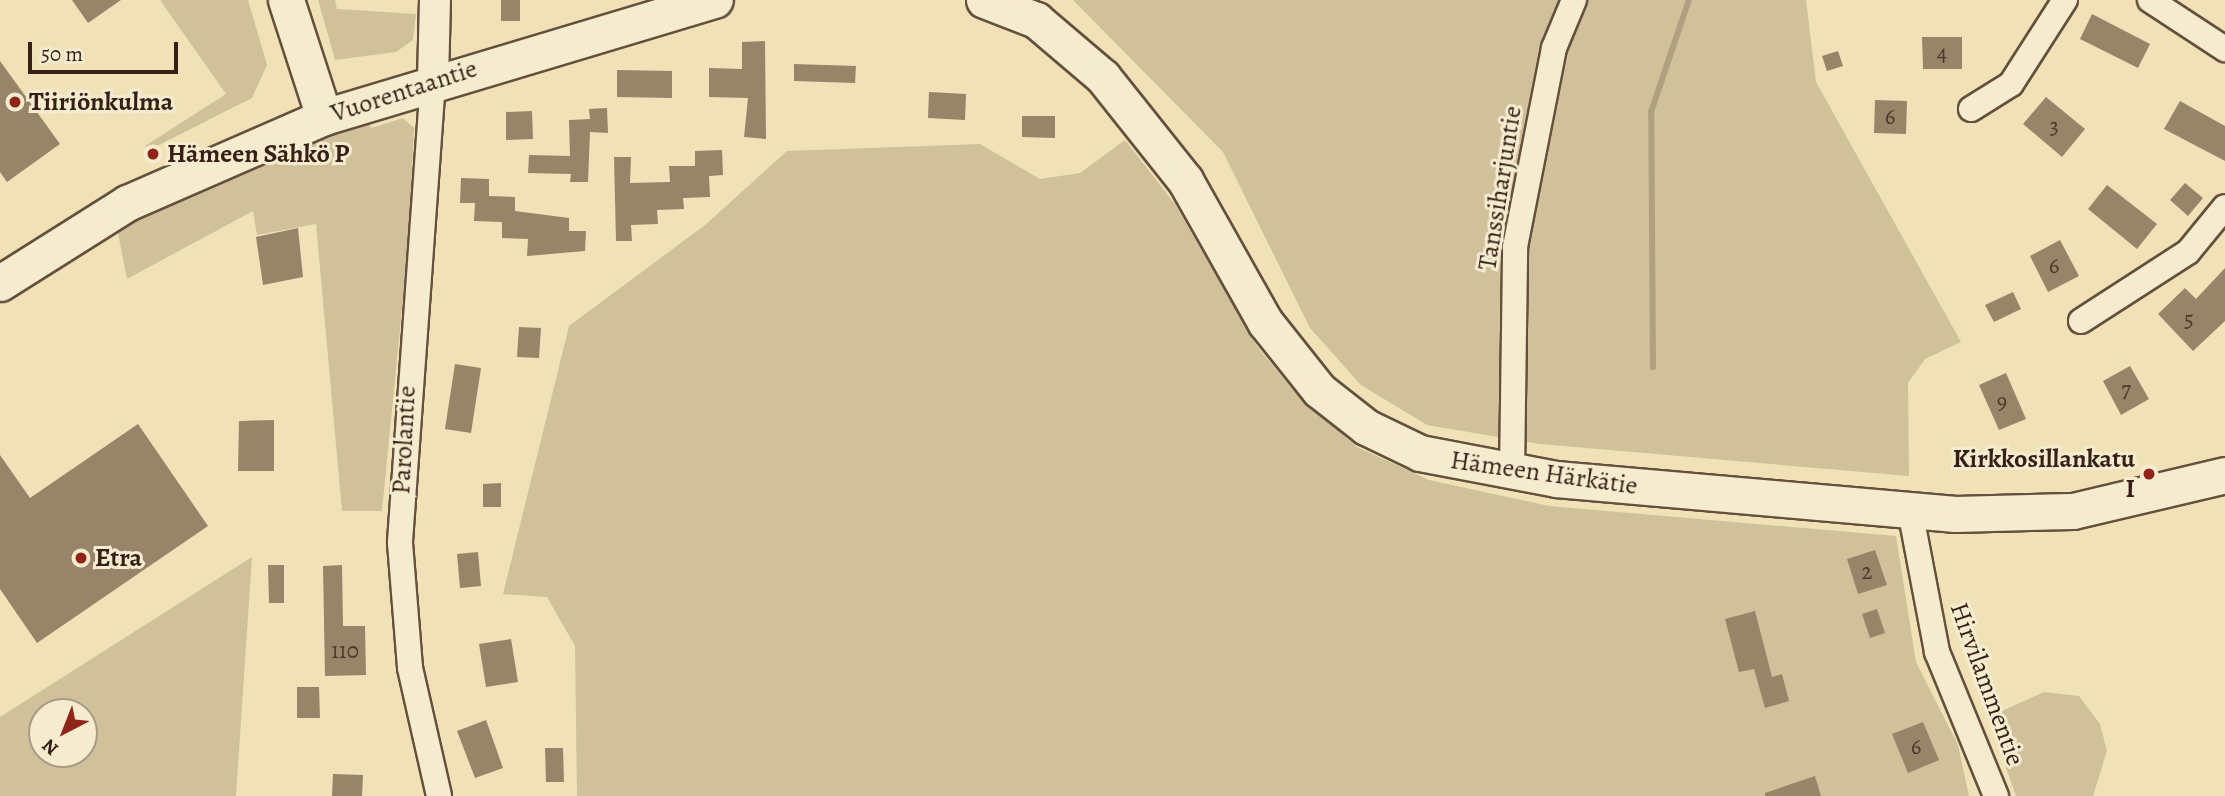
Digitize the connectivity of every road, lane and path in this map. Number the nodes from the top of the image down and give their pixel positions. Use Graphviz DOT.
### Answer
graph roads {
  1 [pos="286,0"];
  2 [pos="435,0"];
  3 [pos="715,0"];
  4 [pos="984,0"];
  5 [pos="1574,0"];
  6 [pos="2065,0"];
  7 [pos="2150,0"];
  8 [pos="2225,49"];
  9 [pos="433,81"];
  10 [pos="1971,109"];
  11 [pos="324,117"];
  12 [pos="2225,207"];
  13 [pos="0,283"];
  14 [pos="2081,321"];
  15 [pos="1512,473"];
  16 [pos="2225,475"];
  17 [pos="1910,510"];
  18 [pos="439,796"];
  19 [pos="1996,796"];
  1 -- 11 [label="main road"];
  2 -- 9 [label="street"];
  3 -- 9 [label="main road, Vuorentaantie"];
  4 -- 15 [label="main road, Hämeen Härkätie"];
  5 -- 15 [label="street, Tanssiharjuntie"];
  6 -- 10 [label="street"];
  7 -- 8 [label="street"];
  9 -- 11 [label="main road, Vuorentaantie"];
  9 -- 18 [label="street, Parolantie"];
  11 -- 13 [label="main road, Vuorentaantie"];
  12 -- 14 [label="street"];
  15 -- 17 [label="main road, Hämeen Härkätie"];
  16 -- 17 [label="main road, Hämeen Härkätie"];
  17 -- 19 [label="street, Hirvilammentie"];
}
